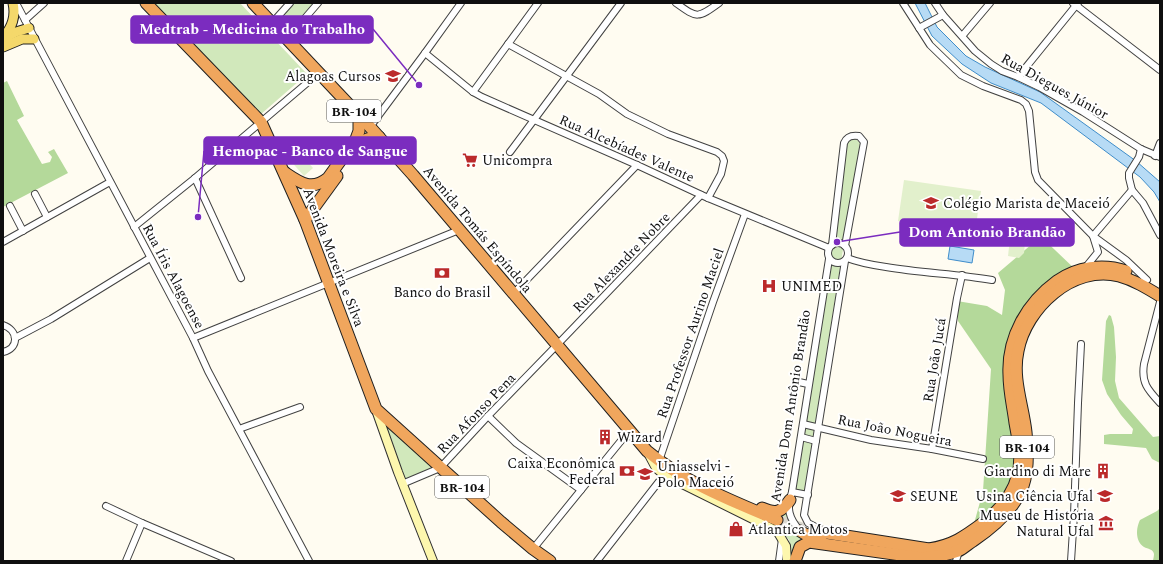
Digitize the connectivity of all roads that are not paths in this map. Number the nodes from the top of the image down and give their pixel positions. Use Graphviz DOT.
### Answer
graph roads {
  1 [pos="12,3"];
  2 [pos="16,3"];
  3 [pos="44,3"];
  4 [pos="146,3"];
  5 [pos="253,3"];
  6 [pos="290,3"];
  7 [pos="318,3"];
  8 [pos="461,3"];
  9 [pos="538,3"];
  10 [pos="621,3"];
  11 [pos="676,3"];
  12 [pos="719,3"];
  13 [pos="903,3"];
  14 [pos="935,3"];
  15 [pos="990,3"];
  16 [pos="1076,4"];
  17 [pos="943,15"];
  18 [pos="25,20"];
  19 [pos="272,23"];
  20 [pos="921,27"];
  21 [pos="29,28"];
  22 [pos="963,35"];
  23 [pos="3,38"];
  24 [pos="34,39"];
  25 [pos="287,39"];
  26 [pos="508,44"];
  27 [pos="3,47"];
  28 [pos="425,53"];
  29 [pos="1160,70"];
  30 [pos="567,76"];
  31 [pos="1018,77"];
  32 [pos="307,83"];
  33 [pos="473,92"];
  34 [pos="359,116"];
  35 [pos="534,120"];
  36 [pos="261,122"];
  37 [pos="370,127"];
  38 [pos="379,137"];
  39 [pos="1160,143"];
  40 [pos="1141,149"];
  41 [pos="510,152"];
  42 [pos="1158,157"];
  43 [pos="637,165"];
  44 [pos="283,172"];
  45 [pos="196,178"];
  46 [pos="110,182"];
  47 [pos="307,185"];
  48 [pos="1132,190"];
  49 [pos="35,194"];
  50 [pos="701,195"];
  51 [pos="708,198"];
  52 [pos="319,199"];
  53 [pos="10,206"];
  54 [pos="745,214"];
  55 [pos="48,217"];
  56 [pos="305,220"];
  57 [pos="134,227"];
  58 [pos="460,230"];
  59 [pos="23,231"];
  60 [pos="1160,235"];
  61 [pos="1093,236"];
  62 [pos="3,242"];
  63 [pos="830,246"];
  64 [pos="846,246"];
  65 [pos="150,258"];
  66 [pos="829,259"];
  67 [pos="846,259"];
  68 [pos="1084,269"];
  69 [pos="962,275"];
  70 [pos="241,278"];
  71 [pos="992,280"];
  72 [pos="1147,280"];
  73 [pos="329,283"];
  74 [pos="1160,288"];
  75 [pos="513,294"];
  76 [pos="1160,296"];
  77 [pos="1160,302"];
  78 [pos="3,325"];
  79 [pos="15,338"];
  80 [pos="193,338"];
  81 [pos="1081,344"];
  82 [pos="557,346"];
  83 [pos="3,352"];
  84 [pos="799,382"];
  85 [pos="808,384"];
  86 [pos="1160,403"];
  87 [pos="300,408"];
  88 [pos="376,409"];
  89 [pos="488,416"];
  90 [pos="803,424"];
  91 [pos="818,427"];
  92 [pos="239,429"];
  93 [pos="629,430"];
  94 [pos="801,437"];
  95 [pos="816,441"];
  96 [pos="932,449"];
  97 [pos="647,451"];
  98 [pos="983,459"];
  99 [pos="659,461"];
  100 [pos="440,468"];
  101 [pos="664,476"];
  102 [pos="687,478"];
  103 [pos="402,484"];
  104 [pos="581,490"];
  105 [pos="808,495"];
  106 [pos="791,496"];
  107 [pos="106,506"];
  108 [pos="142,523"];
  109 [pos="777,526"];
  110 [pos="800,531"];
  111 [pos="813,533"];
  112 [pos="782,538"];
  113 [pos="533,549"];
  114 [pos="863,550"];
  115 [pos="958,556"];
  116 [pos="227,560"];
  117 [pos="126,561"];
  118 [pos="308,561"];
  119 [pos="432,561"];
  120 [pos="550,561"];
  121 [pos="597,561"];
  122 [pos="779,561"];
  123 [pos="787,561"];
  124 [pos="795,561"];
  125 [pos="1071,561"];
  1 -- 23 [label="main road"];
  2 -- 18 [label="street, Rua Íris Alagoense"];
  3 -- 18 [label="street"];
  4 -- 36 [label="highway, Avenida Moreira e Silva / BR-104"];
  5 -- 19 [label="highway, Avenida Tomás Espíndola / BR-104"];
  6 -- 19 [label="street"];
  7 -- 25 [label="street"];
  8 -- 28 [label="street"];
  9 -- 26 [label="street"];
  10 -- 30 [label="street"];
  11 -- 12 [label="street"];
  13 -- 20 [label="street"];
  14 -- 17 [label="street, Rua Diegues Júnior"];
  15 -- 22 [label="street"];
  16 -- 29 [label="street"];
  16 -- 31 [label="street"];
  17 -- 20 [label="street"];
  17 -- 22 [label="street, Rua Diegues Júnior"];
  18 -- 21 [label="street, Rua Íris Alagoense"];
  19 -- 25 [label="highway, Avenida Tomás Espíndola / BR-104"];
  20 -- 61 [label="street"];
  21 -- 23 [label="main road"];
  21 -- 24 [label="street, Rua Íris Alagoense"];
  22 -- 31 [label="street, Rua Diegues Júnior"];
  24 -- 27 [label="main road"];
  24 -- 46 [label="street, Rua Íris Alagoense"];
  25 -- 34 [label="highway, Avenida Tomás Espíndola / BR-104"];
  26 -- 30 [label="street"];
  26 -- 33 [label="street"];
  28 -- 33 [label="street, Rua Alcebíades Valente"];
  28 -- 37 [label="street"];
  30 -- 35 [label="street"];
  30 -- 51 [label="street"];
  31 -- 40 [label="street, Rua Diegues Júnior"];
  32 -- 36 [label="street"];
  33 -- 35 [label="street, Rua Alcebíades Valente"];
  34 -- 37 [label="highway, Avenida Tomás Espíndola / BR-104"];
  34 -- 47 [label="highway"];
  35 -- 41 [label="street"];
  35 -- 43 [label="street, Rua Alcebíades Valente"];
  36 -- 44 [label="highway, Avenida Moreira e Silva / BR-104"];
  36 -- 45 [label="street"];
  37 -- 38 [label="highway, Avenida Tomás Espíndola / BR-104"];
  38 -- 52 [label="highway"];
  38 -- 58 [label="highway, Avenida Tomás Espíndola / BR-104"];
  39 -- 42 [label="street"];
  40 -- 42 [label="street, Rua Diegues Júnior"];
  40 -- 48 [label="street"];
  43 -- 50 [label="street, Rua Alcebíades Valente"];
  43 -- 75 [label="street"];
  44 -- 47 [label="highway"];
  44 -- 56 [label="highway, Avenida Moreira e Silva / BR-104"];
  45 -- 57 [label="street"];
  45 -- 70 [label="street"];
  46 -- 55 [label="street"];
  46 -- 57 [label="street, Rua Íris Alagoense"];
  47 -- 52 [label="highway"];
  48 -- 60 [label="street"];
  48 -- 61 [label="street"];
  49 -- 55 [label="street"];
  50 -- 51 [label="street, Rua Alcebíades Valente"];
  50 -- 82 [label="street, Rua Alexandre Nobre"];
  51 -- 54 [label="street, Rua Alcebíades Valente"];
  52 -- 56 [label="highway"];
  53 -- 59 [label="street"];
  54 -- 63 [label="street, Rua Alcebíades Valente"];
  54 -- 99 [label="street, Rua Professor Aurino Maciel"];
  55 -- 59 [label="street"];
  56 -- 73 [label="highway, Avenida Moreira e Silva / BR-104"];
  57 -- 65 [label="street, Rua Íris Alagoense"];
  58 -- 73 [label="street"];
  58 -- 75 [label="highway, Avenida Tomás Espíndola / BR-104"];
  59 -- 62 [label="street"];
  61 -- 68 [label="street"];
  61 -- 72 [label="street"];
  63 -- 64 [label="street"];
  63 -- 64 [label="street"];
  63 -- 66 [label="street"];
  64 -- 67 [label="street"];
  65 -- 79 [label="street"];
  65 -- 80 [label="street, Rua Íris Alagoense"];
  66 -- 67 [label="street"];
  66 -- 85 [label="street, Avenida Dom Antônio Brandão"];
  67 -- 69 [label="street"];
  67 -- 91 [label="street"];
  68 -- 72 [label="highway, BR-104"];
  68 -- 111 [label="highway, BR-104"];
  69 -- 71 [label="street"];
  69 -- 96 [label="street, Rua João Jucá"];
  72 -- 74 [label="highway, BR-104"];
  73 -- 80 [label="street"];
  73 -- 88 [label="highway, Avenida Moreira e Silva / BR-104"];
  75 -- 82 [label="highway, Avenida Tomás Espíndola / BR-104"];
  76 -- 115 [label="highway, BR-104"];
  77 -- 86 [label="street"];
  78 -- 79 [label="street"];
  79 -- 83 [label="street"];
  80 -- 92 [label="street, Rua Íris Alagoense"];
  81 -- 125 [label="street"];
  82 -- 89 [label="street, Rua Afonso Pena"];
  82 -- 93 [label="highway, Avenida Tomás Espíndola / BR-104"];
  84 -- 85 [label="street"];
  85 -- 90 [label="street, Avenida Dom Antônio Brandão"];
  87 -- 92 [label="street"];
  88 -- 100 [label="highway, BR-104"];
  88 -- 103 [label="main road, Avenida Moreira e Silva"];
  89 -- 100 [label="street, Rua Afonso Pena"];
  89 -- 104 [label="street"];
  90 -- 91 [label="street, Rua João Nogueira"];
  90 -- 94 [label="street, Avenida Dom Antônio Brandão"];
  91 -- 95 [label="street"];
  91 -- 96 [label="street, Rua João Nogueira"];
  92 -- 118 [label="street, Rua Íris Alagoense"];
  93 -- 97 [label="highway, Avenida Tomás Espíndola / BR-104"];
  93 -- 104 [label="street"];
  94 -- 95 [label="street"];
  94 -- 106 [label="street, Avenida Dom Antônio Brandão"];
  95 -- 105 [label="street"];
  96 -- 98 [label="street, Rua João Nogueira"];
  97 -- 99 [label="highway, Avenida Tomás Espíndola / BR-104"];
  97 -- 101 [label="main road"];
  99 -- 102 [label="highway, BR-104"];
  100 -- 103 [label="street, Rua Afonso Pena"];
  100 -- 113 [label="highway, BR-104"];
  101 -- 109 [label="main road"];
  101 -- 121 [label="street"];
  102 -- 106 [label="highway"];
  102 -- 109 [label="highway, BR-104"];
  103 -- 119 [label="main road, Avenida Moreira e Silva"];
  104 -- 113 [label="street"];
  105 -- 106 [label="street"];
  105 -- 111 [label="street"];
  106 -- 110 [label="street, Avenida Dom Antônio Brandão"];
  107 -- 108 [label="street"];
  108 -- 116 [label="street"];
  108 -- 117 [label="street"];
  109 -- 112 [label="main road"];
  110 -- 114 [label="highway"];
  111 -- 114 [label="highway, BR-104"];
  111 -- 124 [label="highway"];
  112 -- 122 [label="street"];
  112 -- 123 [label="main road"];
  113 -- 120 [label="highway, BR-104"];
  114 -- 115 [label="highway, BR-104"];
}
